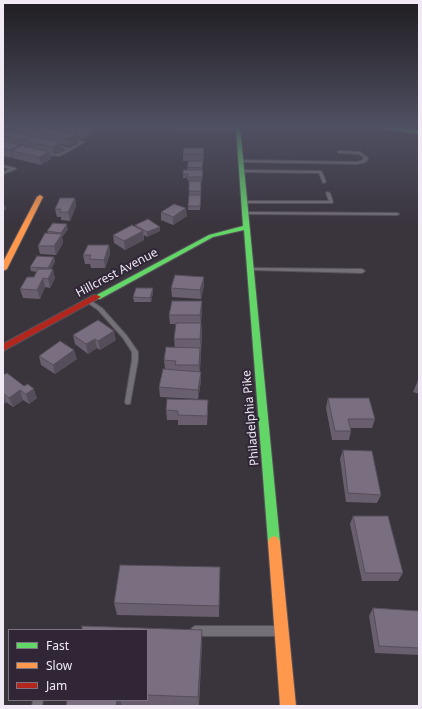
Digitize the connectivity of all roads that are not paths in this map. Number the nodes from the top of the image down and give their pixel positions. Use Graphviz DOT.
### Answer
graph roads {
  1 [pos="365,160"];
  2 [pos="241,161"];
  3 [pos="3,166"];
  4 [pos="242,171"];
  5 [pos="3,173"];
  6 [pos="324,182"];
  7 [pos="328,193"];
  8 [pos="40,197"];
  9 [pos="244,202"];
  10 [pos="245,213"];
  11 [pos="397,214"];
  12 [pos="246,227"];
  13 [pos="3,269"];
  14 [pos="250,269"];
  15 [pos="362,271"];
  16 [pos="90,302"];
  17 [pos="3,348"];
  18 [pos="128,402"];
  19 [pos="186,631"];
  20 [pos="281,631"];
  21 [pos="288,706"];
  1 -- 2 [label="lane"];
  2 -- 4 [label="main road, Philadelphia Pike"];
  3 -- 5 [label="lane"];
  4 -- 6 [label="lane"];
  4 -- 9 [label="main road, Philadelphia Pike"];
  7 -- 9 [label="lane"];
  8 -- 13 [label="main road"];
  9 -- 10 [label="main road, Philadelphia Pike"];
  10 -- 11 [label="lane"];
  10 -- 12 [label="main road, Philadelphia Pike"];
  12 -- 14 [label="main road, Philadelphia Pike"];
  12 -- 16 [label="main road, Hillcrest Avenue"];
  14 -- 15 [label="lane"];
  14 -- 20 [label="main road, Philadelphia Pike"];
  16 -- 17 [label="main road, Hillcrest Avenue"];
  16 -- 18 [label="lane"];
  19 -- 20 [label="lane"];
  20 -- 21 [label="main road, Philadelphia Pike"];
}
